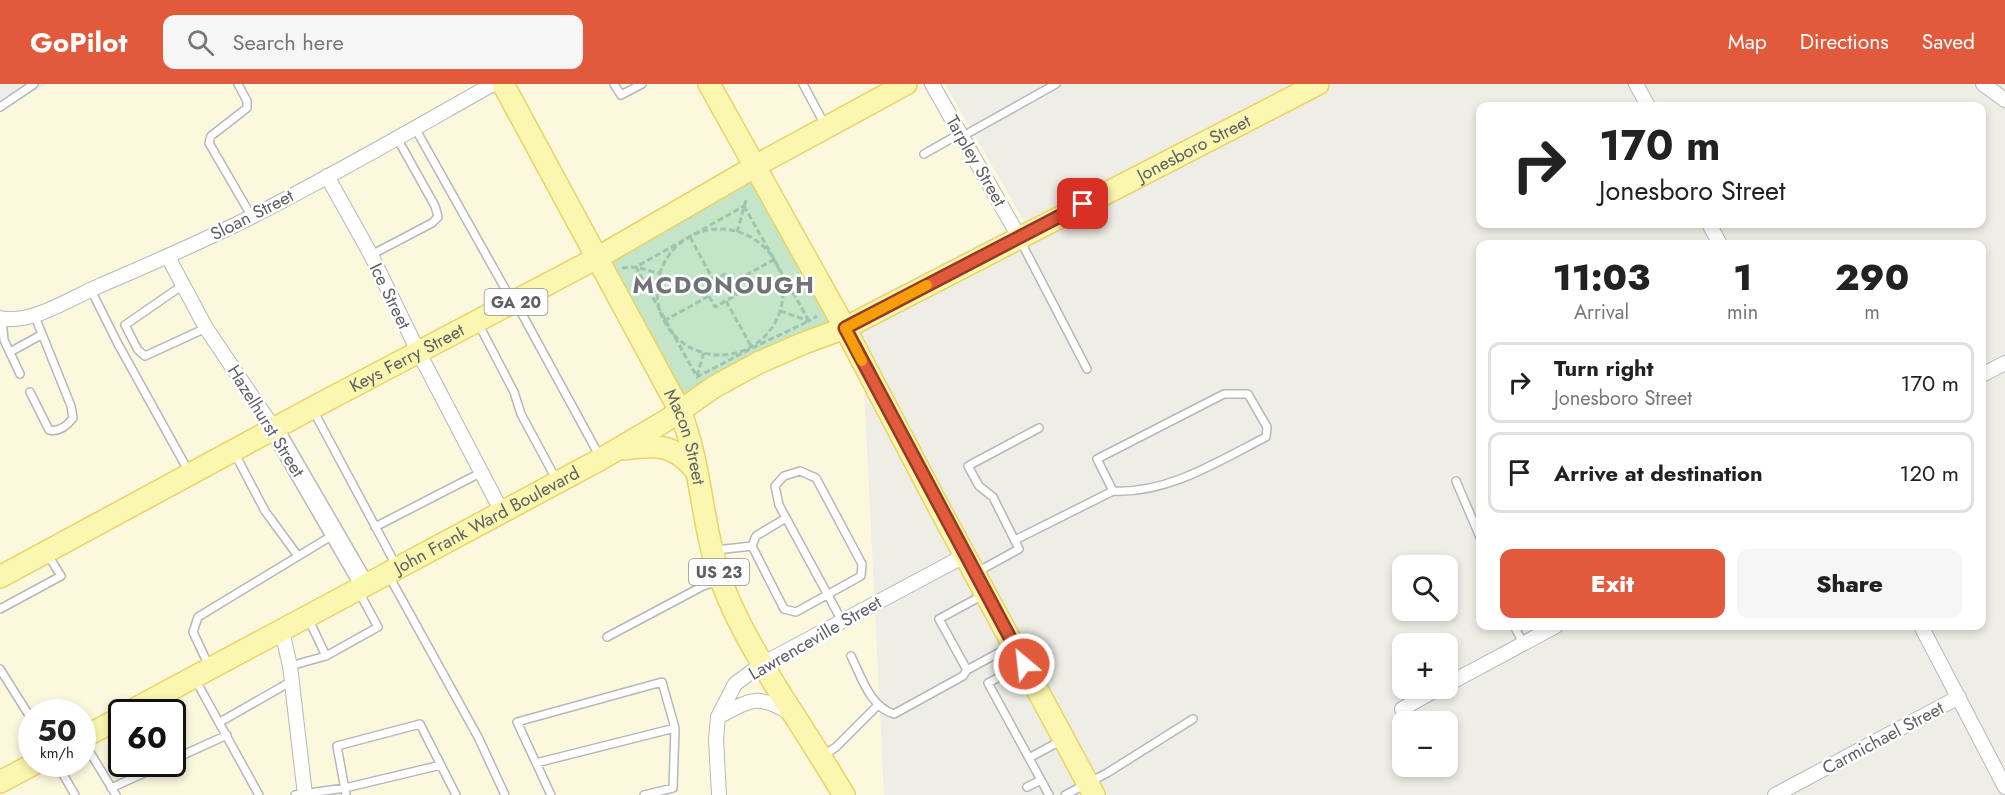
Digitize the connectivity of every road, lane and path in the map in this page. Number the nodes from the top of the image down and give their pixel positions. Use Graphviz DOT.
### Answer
graph roads {
  1 [pos="34,84"];
  2 [pos="238,84"];
  3 [pos="493,84"];
  4 [pos="503,84"];
  5 [pos="614,84"];
  6 [pos="642,84"];
  7 [pos="709,84"];
  8 [pos="803,84"];
  9 [pos="906,84"];
  10 [pos="932,84"];
  11 [pos="1056,84"];
  12 [pos="1318,84"];
  13 [pos="1636,84"];
  14 [pos="1983,84"];
  15 [pos="2005,100"];
  16 [pos="1646,102"];
  17 [pos="0,107"];
  18 [pos="415,128"];
  19 [pos="826,128"];
  20 [pos="962,135"];
  21 [pos="397,138"];
  22 [pos="924,154"];
  23 [pos="754,167"];
  24 [pos="327,176"];
  25 [pos="746,200"];
  26 [pos="744,206"];
  27 [pos="252,217"];
  28 [pos="737,232"];
  29 [pos="690,237"];
  30 [pos="1019,237"];
  31 [pos="370,255"];
  32 [pos="168,257"];
  33 [pos="597,258"];
  34 [pos="775,259"];
  35 [pos="636,267"];
  36 [pos="622,268"];
  37 [pos="660,274"];
  38 [pos="714,281"];
  39 [pos="730,284"];
  40 [pos="183,285"];
  41 [pos="91,290"];
  42 [pos="709,296"];
  43 [pos="726,301"];
  44 [pos="514,303"];
  45 [pos="780,311"];
  46 [pos="34,314"];
  47 [pos="817,316"];
  48 [pos="1,318"];
  49 [pos="477,321"];
  50 [pos="664,321"];
  51 [pos="808,321"];
  52 [pos="206,328"];
  53 [pos="845,328"];
  54 [pos="42,335"];
  55 [pos="752,348"];
  56 [pos="418,351"];
  57 [pos="10,352"];
  58 [pos="704,352"];
  59 [pos="2005,363"];
  60 [pos="1087,369"];
  61 [pos="1986,373"];
  62 [pos="20,374"];
  63 [pos="697,377"];
  64 [pos="30,392"];
  65 [pos="312,408"];
  66 [pos="680,411"];
  67 [pos="1039,428"];
  68 [pos="274,429"];
  69 [pos="233,451"];
  70 [pos="608,455"];
  71 [pos="482,472"];
  72 [pos="697,472"];
  73 [pos="190,474"];
  74 [pos="1456,481"];
  75 [pos="558,482"];
  76 [pos="1113,491"];
  77 [pos="502,512"];
  78 [pos="786,518"];
  79 [pos="375,527"];
  80 [pos="1476,528"];
  81 [pos="335,534"];
  82 [pos="1015,540"];
  83 [pos="752,546"];
  84 [pos="712,551"];
  85 [pos="46,552"];
  86 [pos="298,556"];
  87 [pos="970,564"];
  88 [pos="393,571"];
  89 [pos="0,577"];
  90 [pos="721,581"];
  91 [pos="361,587"];
  92 [pos="986,593"];
  93 [pos="828,595"];
  94 [pos="0,609"];
  95 [pos="308,616"];
  96 [pos="842,621"];
  97 [pos="1516,630"];
  98 [pos="1548,630"];
  99 [pos="1923,630"];
  100 [pos="282,631"];
  101 [pos="607,637"];
  102 [pos="1523,643"];
  103 [pos="1014,645"];
  104 [pos="326,656"];
  105 [pos="851,656"];
  106 [pos="762,664"];
  107 [pos="1024,664"];
  108 [pos="290,666"];
  109 [pos="0,669"];
  110 [pos="967,670"];
  111 [pos="202,673"];
  112 [pos="1458,679"];
  113 [pos="292,681"];
  114 [pos="1959,697"];
  115 [pos="19,699"];
  116 [pos="153,699"];
  117 [pos="1420,699"];
  118 [pos="877,706"];
  119 [pos="1402,709"];
  120 [pos="718,717"];
  121 [pos="795,717"];
  122 [pos="1193,719"];
  123 [pos="220,722"];
  124 [pos="675,728"];
  125 [pos="227,735"];
  126 [pos="1064,739"];
  127 [pos="186,754"];
  128 [pos="820,757"];
  129 [pos="1029,758"];
  130 [pos="96,763"];
  131 [pos="536,763"];
  132 [pos="441,765"];
  133 [pos="18,773"];
  134 [pos="65,777"];
  135 [pos="135,777"];
  136 [pos="1041,780"];
  137 [pos="1,783"];
  138 [pos="1027,787"];
  139 [pos="2005,787"];
  140 [pos="111,788"];
  141 [pos="1091,789"];
  142 [pos="346,792"];
  143 [pos="302,794"];
  144 [pos="1045,794"];
  145 [pos="75,795"];
  146 [pos="116,795"];
  147 [pos="259,795"];
  148 [pos="456,795"];
  149 [pos="505,795"];
  150 [pos="551,795"];
  151 [pos="644,795"];
  152 [pos="719,795"];
  153 [pos="844,795"];
  154 [pos="1065,795"];
  155 [pos="1775,795"];
  1 -- 17 [label="lane"];
  2 -- 27 [label="lane"];
  3 -- 18 [label="street, Sloan Street"];
  4 -- 33 [label="main road, Macon Street / US 23"];
  5 -- 6 [label="lane"];
  7 -- 23 [label="main road"];
  8 -- 19 [label="lane"];
  9 -- 19 [label="main road, Keys Ferry Street / GA 20"];
  10 -- 20 [label="street, Tarpley Street"];
  11 -- 20 [label="lane"];
  12 -- 30 [label="main road, Jonesboro Street"];
  13 -- 16 [label="street"];
  14 -- 15 [label="street"];
  18 -- 21 [label="street, Sloan Street"];
  18 -- 44 [label="lane"];
  19 -- 23 [label="main road, Keys Ferry Street / GA 20"];
  20 -- 22 [label="lane"];
  20 -- 30 [label="street, Tarpley Street"];
  21 -- 24 [label="street, Sloan Street"];
  21 -- 31 [label="lane"];
  23 -- 33 [label="main road, Keys Ferry Street / GA 20"];
  23 -- 53 [label="main road"];
  24 -- 27 [label="street, Sloan Street"];
  24 -- 31 [label="street, Ice Street"];
  25 -- 26 [label="path"];
  26 -- 28 [label="path"];
  26 -- 29 [label="path"];
  26 -- 34 [label="path"];
  27 -- 32 [label="street, Sloan Street"];
  28 -- 29 [label="path"];
  28 -- 34 [label="path"];
  29 -- 35 [label="path"];
  29 -- 37 [label="path"];
  29 -- 38 [label="path"];
  30 -- 53 [label="main road, Jonesboro Street"];
  30 -- 60 [label="lane"];
  31 -- 56 [label="street, Ice Street"];
  32 -- 40 [label="street, Hazelhurst Street"];
  32 -- 41 [label="street, Sloan Street"];
  33 -- 44 [label="main road, Keys Ferry Street / GA 20"];
  33 -- 66 [label="main road, Macon Street / US 23"];
  34 -- 39 [label="path"];
  34 -- 45 [label="path"];
  34 -- 51 [label="path"];
  35 -- 36 [label="path"];
  35 -- 37 [label="path"];
  35 -- 50 [label="path"];
  37 -- 50 [label="path"];
  38 -- 39 [label="path"];
  38 -- 42 [label="path"];
  39 -- 43 [label="path"];
  40 -- 52 [label="street, Hazelhurst Street"];
  40 -- 52 [label="lane"];
  41 -- 46 [label="street, Sloan Street"];
  41 -- 73 [label="lane"];
  42 -- 43 [label="path"];
  42 -- 50 [label="path"];
  43 -- 55 [label="path"];
  44 -- 49 [label="main road, Keys Ferry Street / GA 20"];
  44 -- 70 [label="lane"];
  45 -- 51 [label="path"];
  45 -- 55 [label="path"];
  46 -- 48 [label="street, Sloan Street"];
  46 -- 54 [label="lane"];
  47 -- 51 [label="path"];
  48 -- 57 [label="lane"];
  49 -- 56 [label="main road, Keys Ferry Street / GA 20"];
  49 -- 75 [label="lane"];
  50 -- 58 [label="path"];
  50 -- 63 [label="path"];
  51 -- 55 [label="path"];
  52 -- 68 [label="street, Hazelhurst Street"];
  53 -- 66 [label="main road, John Frank Ward Boulevard"];
  53 -- 87 [label="main road"];
  54 -- 57 [label="lane"];
  54 -- 64 [label="lane"];
  55 -- 58 [label="path"];
  55 -- 63 [label="path"];
  56 -- 65 [label="main road, Keys Ferry Street / GA 20"];
  56 -- 71 [label="street, Ice Street"];
  57 -- 62 [label="lane"];
  58 -- 63 [label="path"];
  59 -- 61 [label="street"];
  65 -- 68 [label="main road, Keys Ferry Street / GA 20"];
  65 -- 79 [label="lane"];
  66 -- 70 [label="main road, John Frank Ward Boulevard"];
  66 -- 72 [label="main road, Macon Street / US 23"];
  67 -- 82 [label="lane"];
  68 -- 69 [label="main road, Keys Ferry Street / GA 20"];
  68 -- 81 [label="main road, Hazelhurst Street"];
  69 -- 73 [label="main road, Keys Ferry Street / GA 20"];
  69 -- 86 [label="lane"];
  70 -- 72 [label="main road"];
  70 -- 75 [label="main road, John Frank Ward Boulevard"];
  71 -- 77 [label="street, Ice Street"];
  71 -- 79 [label="lane"];
  72 -- 84 [label="main road, Macon Street / US 23"];
  73 -- 85 [label="main road, Keys Ferry Street / GA 20"];
  74 -- 80 [label="lane"];
  75 -- 77 [label="main road, John Frank Ward Boulevard"];
  76 -- 76 [label="lane"];
  76 -- 82 [label="lane"];
  77 -- 88 [label="main road, John Frank Ward Boulevard"];
  78 -- 83 [label="lane"];
  78 -- 93 [label="lane"];
  78 -- 93 [label="lane"];
  79 -- 88 [label="lane"];
  81 -- 86 [label="lane"];
  81 -- 91 [label="main road, Hazelhurst Street"];
  82 -- 87 [label="lane"];
  83 -- 84 [label="lane"];
  83 -- 93 [label="lane"];
  84 -- 90 [label="main road, Macon Street / US 23"];
  85 -- 89 [label="main road, Keys Ferry Street / GA 20"];
  85 -- 94 [label="lane"];
  86 -- 111 [label="lane"];
  87 -- 92 [label="main road"];
  87 -- 96 [label="street, Lawrenceville Street"];
  88 -- 91 [label="main road, John Frank Ward Boulevard"];
  88 -- 149 [label="lane"];
  90 -- 101 [label="lane"];
  90 -- 106 [label="main road, Macon Street / US 23"];
  91 -- 95 [label="main road, John Frank Ward Boulevard"];
  91 -- 104 [label="lane"];
  92 -- 103 [label="main road"];
  92 -- 110 [label="lane"];
  93 -- 96 [label="lane"];
  95 -- 100 [label="main road, John Frank Ward Boulevard"];
  95 -- 104 [label="lane"];
  96 -- 106 [label="street, Lawrenceville Street"];
  97 -- 102 [label="lane"];
  98 -- 102 [label="street"];
  99 -- 114 [label="street"];
  100 -- 108 [label="street"];
  100 -- 111 [label="main road, John Frank Ward Boulevard"];
  102 -- 112 [label="street"];
  103 -- 107 [label="main road"];
  103 -- 110 [label="lane"];
  104 -- 108 [label="lane"];
  105 -- 118 [label="lane"];
  106 -- 120 [label="street, Lawrenceville Street"];
  106 -- 121 [label="main road, Macon Street / US 23"];
  107 -- 126 [label="main road"];
  107 -- 129 [label="lane"];
  108 -- 113 [label="street"];
  109 -- 115 [label="lane"];
  110 -- 118 [label="lane"];
  111 -- 116 [label="main road, John Frank Ward Boulevard"];
  111 -- 123 [label="lane"];
  113 -- 123 [label="lane"];
  113 -- 143 [label="street"];
  114 -- 139 [label="street"];
  114 -- 155 [label="street, Carmichael Street"];
  117 -- 119 [label="street"];
  118 -- 128 [label="lane"];
  120 -- 121 [label="street"];
  120 -- 152 [label="street, Lawrenceville Street"];
  121 -- 128 [label="main road, Macon Street / US 23"];
  122 -- 141 [label="lane"];
  123 -- 125 [label="lane"];
  124 -- 131 [label="lane"];
  124 -- 131 [label="lane"];
  124 -- 151 [label="lane"];
  125 -- 127 [label="lane"];
  125 -- 147 [label="lane"];
  126 -- 129 [label="lane"];
  126 -- 141 [label="main road"];
  128 -- 153 [label="main road, Macon Street / US 23"];
  129 -- 136 [label="lane"];
  130 -- 140 [label="lane"];
  131 -- 150 [label="lane"];
  132 -- 142 [label="lane"];
  132 -- 142 [label="lane"];
  132 -- 148 [label="lane"];
  133 -- 137 [label="main road"];
  134 -- 145 [label="lane"];
  135 -- 140 [label="lane"];
  136 -- 138 [label="lane"];
  136 -- 144 [label="lane"];
  140 -- 146 [label="lane"];
  141 -- 154 [label="lane"];
  142 -- 143 [label="lane"];
}
